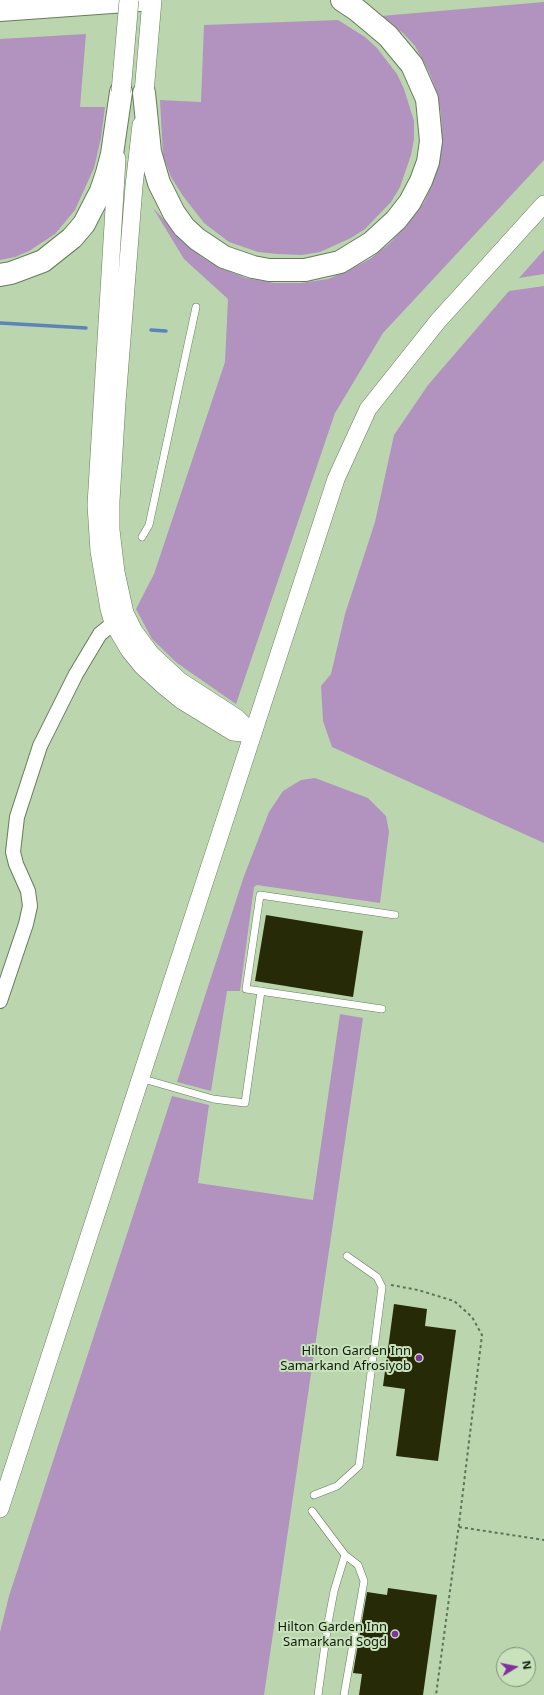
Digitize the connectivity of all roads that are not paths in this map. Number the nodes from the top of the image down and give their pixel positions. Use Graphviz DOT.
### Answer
graph roads {
  1 [pos="129,0"];
  2 [pos="140,0"];
  3 [pos="152,0"];
  4 [pos="342,0"];
  5 [pos="0,10"];
  6 [pos="121,92"];
  7 [pos="144,93"];
  8 [pos="544,204"];
  9 [pos="0,274"];
  10 [pos="196,307"];
  11 [pos="142,536"];
  12 [pos="119,618"];
  13 [pos="253,734"];
  14 [pos="395,915"];
  15 [pos="261,991"];
  16 [pos="0,1001"];
  17 [pos="382,1009"];
  18 [pos="140,1078"];
  19 [pos="347,1256"];
  20 [pos="314,1495"];
  21 [pos="0,1509"];
  22 [pos="312,1511"];
  23 [pos="345,1555"];
  24 [pos="318,1695"];
  25 [pos="344,1695"];
  1 -- 6 [label="main road, bridge"];
  2 -- 5 [label="highway"];
  3 -- 7 [label="main road"];
  4 -- 7 [label="highway"];
  6 -- 9 [label="highway"];
  6 -- 12 [label="street"];
  7 -- 12 [label="street"];
  8 -- 13 [label="street"];
  10 -- 11 [label="lane"];
  12 -- 13 [label="street"];
  12 -- 16 [label="street"];
  13 -- 18 [label="street"];
  14 -- 15 [label="lane"];
  15 -- 17 [label="lane"];
  15 -- 18 [label="lane"];
  18 -- 21 [label="street"];
  19 -- 20 [label="lane"];
  22 -- 23 [label="lane"];
  23 -- 24 [label="lane"];
  23 -- 25 [label="lane"];
}
